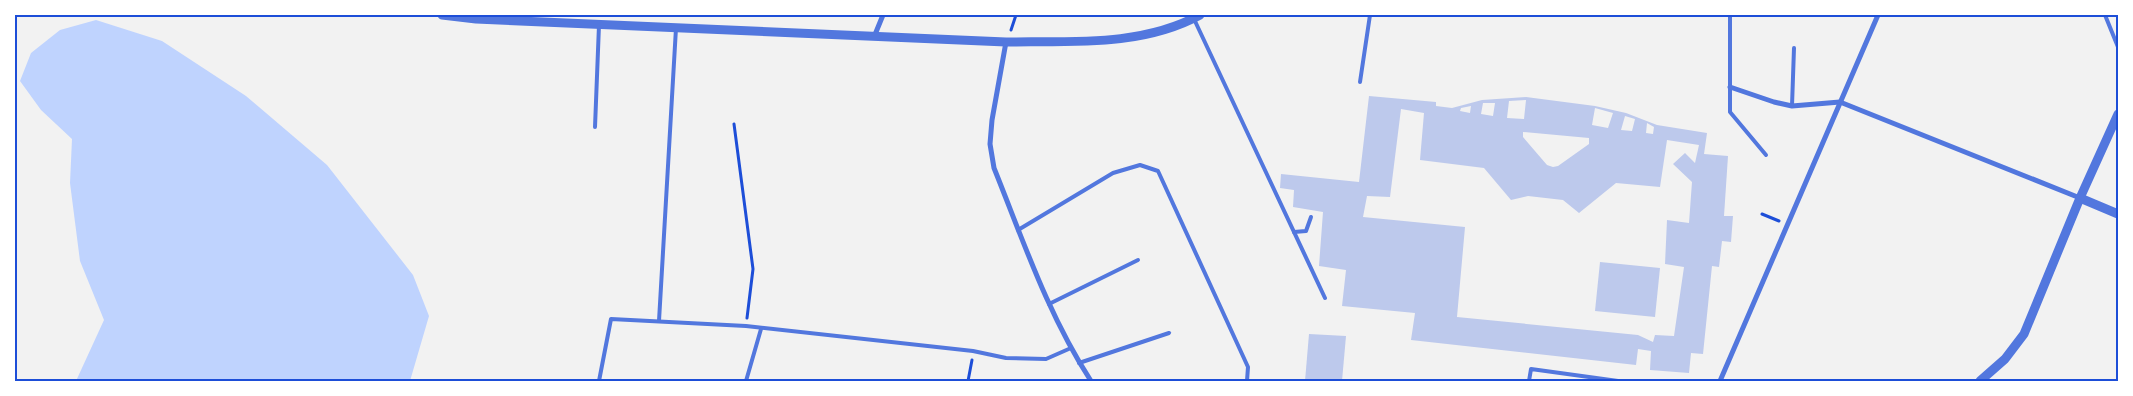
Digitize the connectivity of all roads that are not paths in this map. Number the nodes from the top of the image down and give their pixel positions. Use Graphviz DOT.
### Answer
graph roads {
  1 [pos="442,15"];
  2 [pos="883,15"];
  3 [pos="1370,15"];
  4 [pos="1730,15"];
  5 [pos="1878,15"];
  6 [pos="2105,15"];
  7 [pos="477,17"];
  8 [pos="1197,17"];
  9 [pos="599,25"];
  10 [pos="676,28"];
  11 [pos="874,37"];
  12 [pos="1006,42"];
  13 [pos="2118,47"];
  14 [pos="1794,48"];
  15 [pos="1360,82"];
  16 [pos="1730,87"];
  17 [pos="1840,102"];
  18 [pos="1792,106"];
  19 [pos="2118,114"];
  20 [pos="595,127"];
  21 [pos="1766,156"];
  22 [pos="2080,198"];
  23 [pos="2118,214"];
  24 [pos="1311,217"];
  25 [pos="1018,230"];
  26 [pos="1294,232"];
  27 [pos="1138,260"];
  28 [pos="1325,298"];
  29 [pos="1049,304"];
  30 [pos="659,321"];
  31 [pos="761,329"];
  32 [pos="1169,333"];
  33 [pos="1071,348"];
  34 [pos="1079,363"];
  35 [pos="599,381"];
  36 [pos="746,381"];
  37 [pos="1091,381"];
  38 [pos="1247,381"];
  39 [pos="1529,381"];
  40 [pos="1618,381"];
  41 [pos="1720,381"];
  42 [pos="1980,381"];
  1 -- 7 [label="street"];
  2 -- 11 [label="street"];
  3 -- 15 [label="lane"];
  4 -- 16 [label="lane"];
  5 -- 17 [label="street"];
  6 -- 13 [label="lane"];
  7 -- 9 [label="street"];
  8 -- 12 [label="street"];
  8 -- 26 [label="lane"];
  9 -- 10 [label="street"];
  9 -- 20 [label="lane"];
  10 -- 11 [label="street"];
  10 -- 30 [label="lane"];
  11 -- 12 [label="street"];
  12 -- 25 [label="street"];
  14 -- 18 [label="lane"];
  16 -- 18 [label="street"];
  16 -- 21 [label="lane"];
  17 -- 18 [label="street"];
  17 -- 22 [label="street"];
  17 -- 41 [label="street"];
  19 -- 22 [label="street"];
  22 -- 23 [label="street"];
  22 -- 42 [label="street"];
  24 -- 26 [label="lane"];
  25 -- 29 [label="street"];
  25 -- 38 [label="lane"];
  26 -- 28 [label="lane"];
  27 -- 29 [label="lane"];
  29 -- 33 [label="street"];
  30 -- 31 [label="lane"];
  30 -- 35 [label="lane"];
  31 -- 33 [label="lane"];
  31 -- 36 [label="lane"];
  32 -- 34 [label="lane"];
  33 -- 34 [label="street"];
  34 -- 37 [label="street"];
  39 -- 40 [label="lane"];
}
